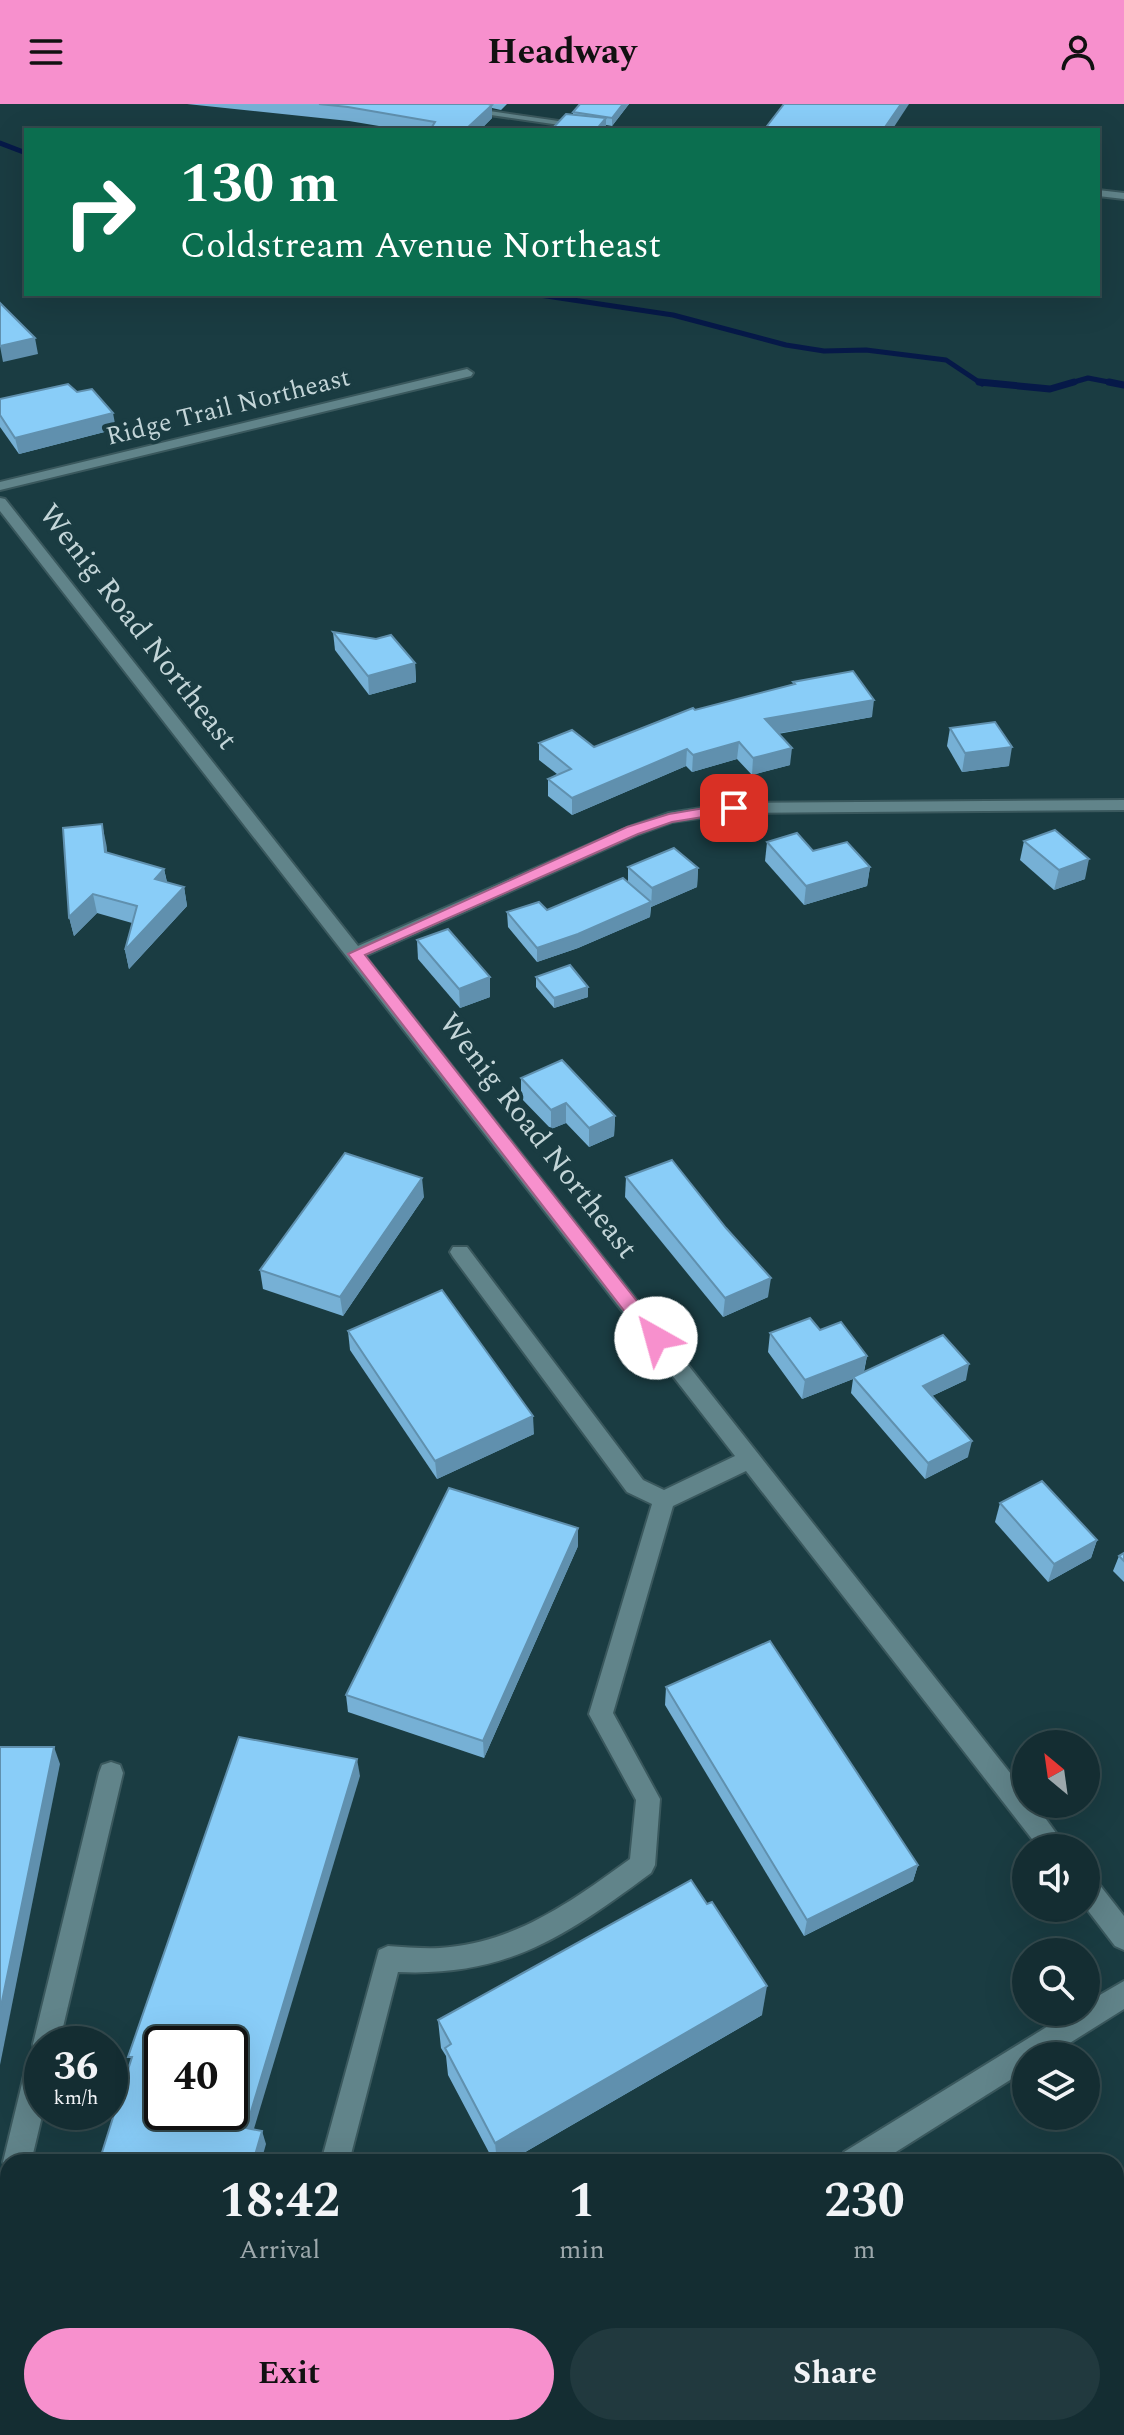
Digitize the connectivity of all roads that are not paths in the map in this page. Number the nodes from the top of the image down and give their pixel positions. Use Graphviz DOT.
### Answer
graph roads {
  1 [pos="419,104"];
  2 [pos="601,128"];
  3 [pos="1100,193"];
  4 [pos="1124,196"];
  5 [pos="467,373"];
  6 [pos="0,486"];
  7 [pos="0,502"];
  8 [pos="1124,805"];
  9 [pos="355,954"];
  10 [pos="460,1252"];
  11 [pos="750,1459"];
  12 [pos="664,1500"];
  13 [pos="111,1773"];
  14 [pos="1043,1834"];
  15 [pos="1100,1906"];
  16 [pos="1124,1937"];
  17 [pos="1124,1994"];
  18 [pos="50,2026"];
  19 [pos="25,2130"];
  20 [pos="19,2154"];
  21 [pos="337,2154"];
  22 [pos="867,2154"];
  1 -- 2 [label="street"];
  3 -- 4 [label="street"];
  5 -- 6 [label="street, Ridge Trail Northeast"];
  7 -- 9 [label="street, Wenig Road Northeast"];
  8 -- 9 [label="street"];
  9 -- 11 [label="street, Wenig Road Northeast"];
  10 -- 12 [label="street"];
  11 -- 12 [label="street"];
  11 -- 14 [label="street, Wenig Road Northeast"];
  12 -- 21 [label="street"];
  13 -- 18 [label="street"];
  15 -- 16 [label="street"];
  17 -- 22 [label="street"];
  19 -- 20 [label="street"];
}
